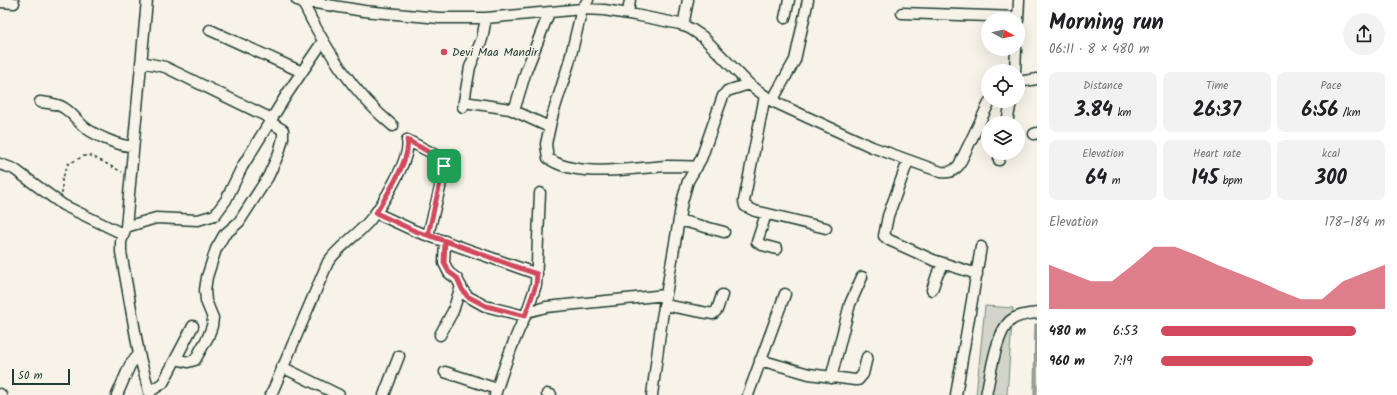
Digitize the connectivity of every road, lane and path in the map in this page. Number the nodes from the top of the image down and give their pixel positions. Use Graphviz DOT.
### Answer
graph roads {
  1 [pos="147,0"];
  2 [pos="588,0"];
  3 [pos="630,0"];
  4 [pos="688,0"];
  5 [pos="789,0"];
  6 [pos="808,0"];
  7 [pos="1019,0"];
  8 [pos="300,1"];
  9 [pos="0,2"];
  10 [pos="14,3"];
  11 [pos="582,9"];
  12 [pos="1018,12"];
  13 [pos="549,13"];
  14 [pos="902,13"];
  15 [pos="628,14"];
  16 [pos="981,17"];
  17 [pos="486,18"];
  18 [pos="785,18"];
  19 [pos="683,26"];
  20 [pos="210,30"];
  21 [pos="323,42"];
  22 [pos="141,62"];
  23 [pos="302,72"];
  24 [pos="1037,79"];
  25 [pos="1025,81"];
  26 [pos="749,84"];
  27 [pos="768,99"];
  28 [pos="40,102"];
  29 [pos="987,108"];
  30 [pos="514,111"];
  31 [pos="271,120"];
  32 [pos="393,126"];
  33 [pos="549,127"];
  34 [pos="133,146"];
  35 [pos="908,161"];
  36 [pos="0,164"];
  37 [pos="697,167"];
  38 [pos="131,176"];
  39 [pos="540,194"];
  40 [pos="63,205"];
  41 [pos="376,213"];
  42 [pos="766,214"];
  43 [pos="679,220"];
  44 [pos="826,228"];
  45 [pos="125,230"];
  46 [pos="724,232"];
  47 [pos="428,235"];
  48 [pos="445,241"];
  49 [pos="981,247"];
  50 [pos="777,249"];
  51 [pos="944,264"];
  52 [pos="537,274"];
  53 [pos="977,274"];
  54 [pos="862,276"];
  55 [pos="460,286"];
  56 [pos="932,290"];
  57 [pos="785,294"];
  58 [pos="722,295"];
  59 [pos="665,300"];
  60 [pos="1037,312"];
  61 [pos="526,314"];
  62 [pos="193,326"];
  63 [pos="440,335"];
  64 [pos="139,354"];
  65 [pos="399,356"];
  66 [pos="867,357"];
  67 [pos="176,359"];
  68 [pos="760,360"];
  69 [pos="282,367"];
  70 [pos="445,372"];
  71 [pos="831,378"];
  72 [pos="496,392"];
  73 [pos="150,394"];
  74 [pos="117,395"];
  75 [pos="271,395"];
  76 [pos="338,395"];
  77 [pos="384,395"];
  78 [pos="652,395"];
  79 [pos="748,395"];
  80 [pos="956,395"];
  81 [pos="986,395"];
  1 -- 22 [label="street"];
  2 -- 11 [label="street"];
  3 -- 15 [label="street"];
  4 -- 19 [label="street"];
  5 -- 18 [label="street"];
  6 -- 27 [label="street"];
  7 -- 12 [label="street"];
  8 -- 17 [label="street"];
  8 -- 21 [label="street"];
  9 -- 10 [label="street"];
  11 -- 13 [label="street"];
  11 -- 15 [label="street"];
  11 -- 33 [label="street"];
  13 -- 17 [label="street"];
  13 -- 30 [label="street"];
  14 -- 16 [label="street"];
  15 -- 19 [label="street"];
  17 -- 30 [label="street"];
  19 -- 26 [label="street"];
  20 -- 23 [label="street"];
  21 -- 23 [label="street"];
  21 -- 32 [label="street"];
  22 -- 31 [label="street"];
  22 -- 34 [label="street"];
  23 -- 31 [label="street"];
  24 -- 25 [label="street"];
  26 -- 27 [label="street"];
  26 -- 37 [label="street"];
  27 -- 35 [label="street"];
  27 -- 42 [label="street"];
  28 -- 34 [label="street"];
  29 -- 35 [label="street"];
  30 -- 33 [label="street"];
  31 -- 45 [label="street"];
  31 -- 67 [label="street"];
  33 -- 37 [label="street"];
  34 -- 38 [label="street"];
  35 -- 51 [label="street"];
  36 -- 40 [label="street"];
  37 -- 43 [label="street"];
  38 -- 40 [label="path"];
  38 -- 45 [label="street"];
  39 -- 52 [label="street"];
  40 -- 45 [label="street"];
  41 -- 47 [label="street"];
  41 -- 47 [label="street"];
  41 -- 69 [label="street"];
  42 -- 44 [label="street"];
  42 -- 50 [label="street"];
  43 -- 46 [label="street"];
  43 -- 59 [label="street"];
  45 -- 64 [label="street"];
  47 -- 48 [label="street"];
  48 -- 52 [label="street"];
  48 -- 55 [label="street"];
  49 -- 53 [label="street"];
  51 -- 53 [label="street"];
  51 -- 56 [label="street"];
  52 -- 61 [label="street"];
  53 -- 80 [label="street"];
  54 -- 71 [label="street"];
  55 -- 61 [label="street"];
  55 -- 63 [label="street"];
  57 -- 68 [label="street"];
  58 -- 59 [label="street"];
  59 -- 61 [label="street"];
  59 -- 78 [label="street"];
  60 -- 81 [label="street"];
  61 -- 72 [label="street"];
  62 -- 67 [label="street"];
  64 -- 73 [label="street"];
  64 -- 74 [label="street"];
  65 -- 77 [label="street"];
  66 -- 71 [label="street"];
  67 -- 73 [label="street"];
  68 -- 71 [label="street"];
  68 -- 79 [label="street"];
  69 -- 75 [label="street"];
  69 -- 76 [label="street"];
  70 -- 72 [label="street"];
}
